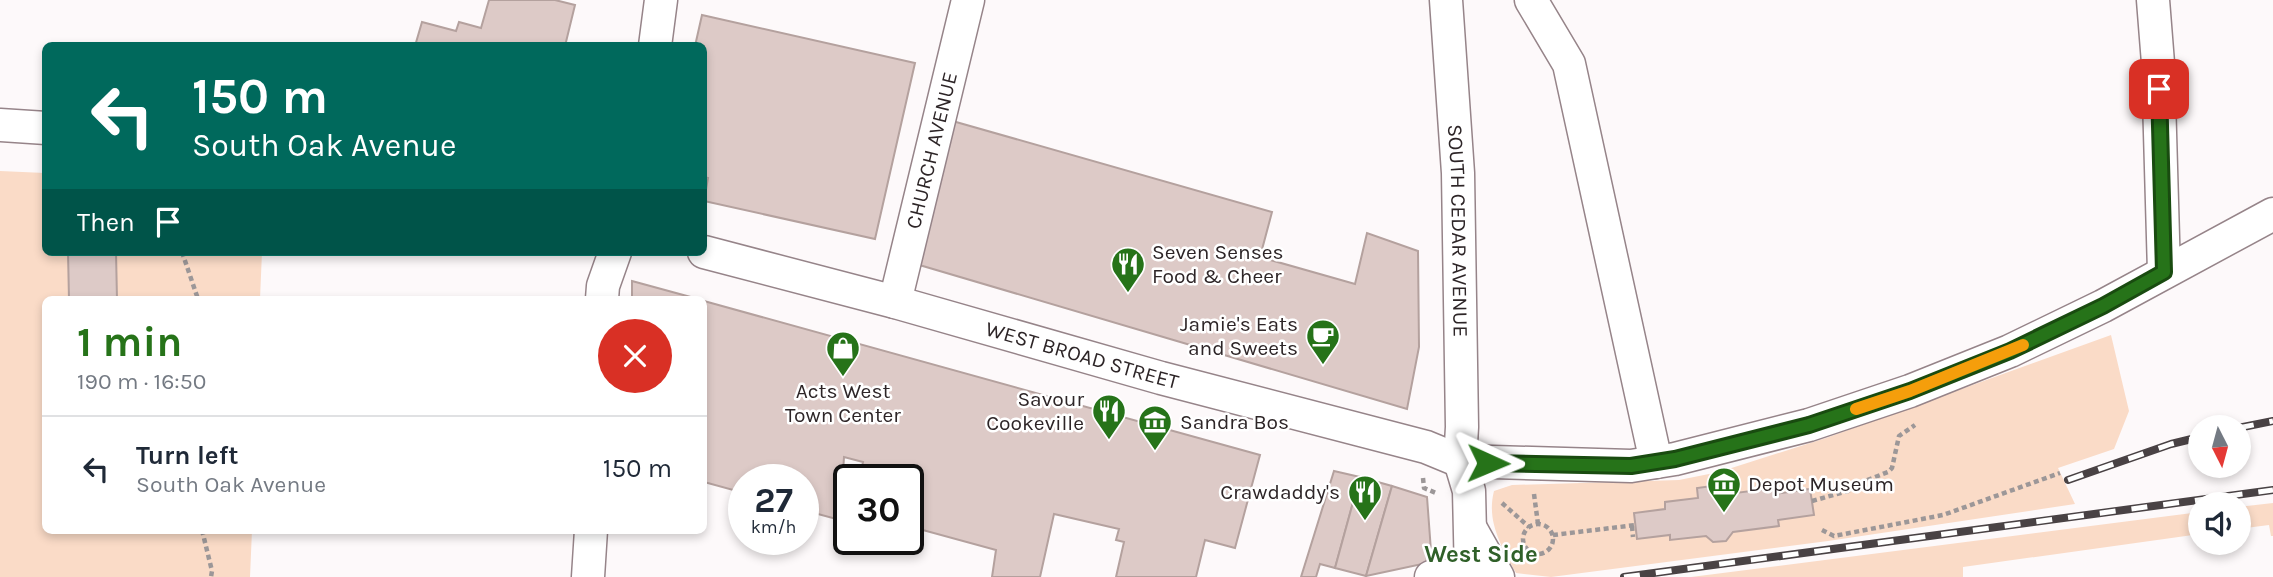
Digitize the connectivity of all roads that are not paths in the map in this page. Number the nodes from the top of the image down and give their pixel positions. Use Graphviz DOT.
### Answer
graph roads {
  1 [pos="661,0"];
  2 [pos="968,0"];
  3 [pos="1446,0"];
  4 [pos="1531,0"];
  5 [pos="2153,0"];
  6 [pos="656,42"];
  7 [pos="0,125"];
  8 [pos="42,128"];
  9 [pos="2273,214"];
  10 [pos="707,252"];
  11 [pos="614,256"];
  12 [pos="2164,272"];
  13 [pos="602,296"];
  14 [pos="895,302"];
  15 [pos="1461,461"];
  16 [pos="1656,462"];
  17 [pos="591,534"];
  18 [pos="1480,576"];
  19 [pos="588,577"];
  20 [pos="1431,577"];
  1 -- 6 [label="street"];
  2 -- 14 [label="street, CHURCH AVENUE"];
  3 -- 15 [label="street, SOUTH CEDAR AVENUE"];
  4 -- 16 [label="street"];
  5 -- 12 [label="street"];
  7 -- 8 [label="street"];
  9 -- 12 [label="street"];
  10 -- 14 [label="street, WEST BROAD STREET"];
  11 -- 13 [label="street"];
  12 -- 16 [label="street"];
  14 -- 15 [label="street, WEST BROAD STREET"];
  15 -- 16 [label="street"];
  15 -- 18 [label="street, SOUTH CEDAR AVENUE"];
  17 -- 19 [label="street"];
  18 -- 20 [label="street"];
}
